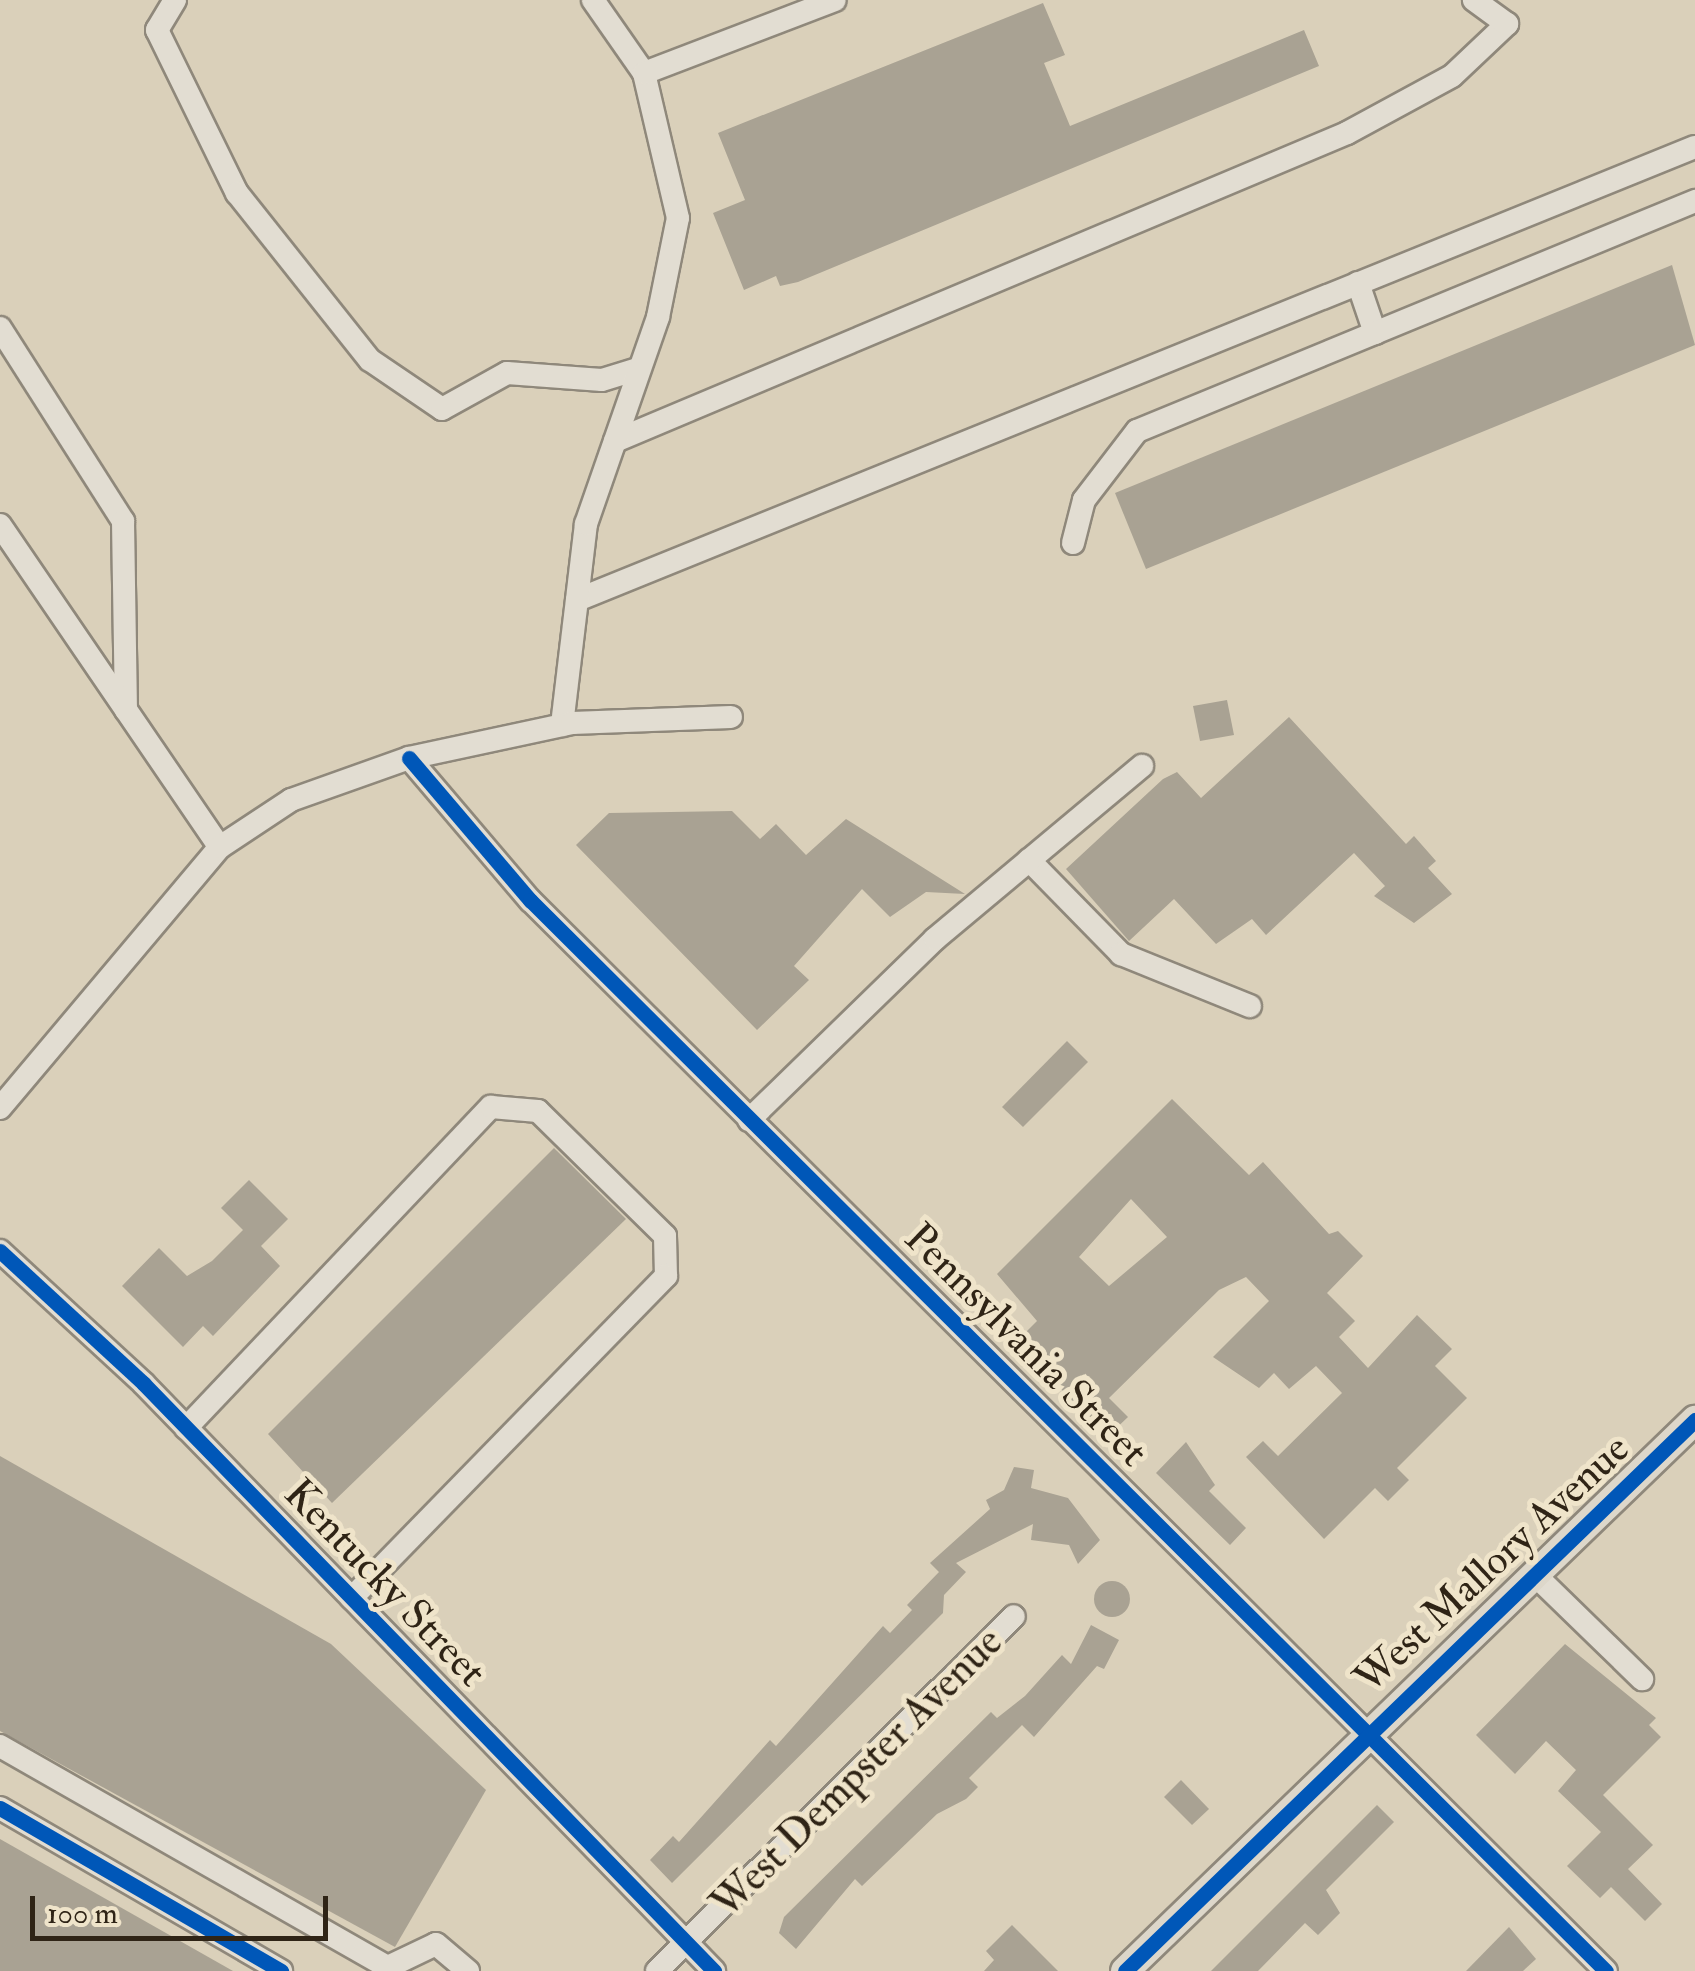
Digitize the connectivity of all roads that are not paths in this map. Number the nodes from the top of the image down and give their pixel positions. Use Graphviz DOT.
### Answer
graph roads {
  1 [pos="176,0"];
  2 [pos="592,0"];
  3 [pos="835,0"];
  4 [pos="1474,0"];
  5 [pos="644,73"];
  6 [pos="1695,147"];
  7 [pos="1695,200"];
  8 [pos="1358,284"];
  9 [pos="0,328"];
  10 [pos="1376,333"];
  11 [pos="639,369"];
  12 [pos="615,442"];
  13 [pos="0,525"];
  14 [pos="1073,543"];
  15 [pos="577,600"];
  16 [pos="126,710"];
  17 [pos="731,717"];
  18 [pos="562,725"];
  19 [pos="409,758"];
  20 [pos="1142,766"];
  21 [pos="220,846"];
  22 [pos="1029,860"];
  23 [pos="1250,1006"];
  24 [pos="0,1108"];
  25 [pos="749,1120"];
  26 [pos="0,1251"];
  27 [pos="1695,1420"];
  28 [pos="186,1428"];
  29 [pos="1534,1574"];
  30 [pos="352,1598"];
  31 [pos="1014,1616"];
  32 [pos="1642,1679"];
  33 [pos="1366,1730"];
  34 [pos="0,1746"];
  35 [pos="0,1808"];
  36 [pos="686,1943"];
  37 [pos="281,1971"];
  38 [pos="468,1971"];
  39 [pos="658,1971"];
  40 [pos="714,1971"];
  41 [pos="1125,1971"];
  42 [pos="1606,1971"];
  1 -- 11 [label="street"];
  2 -- 5 [label="street"];
  3 -- 5 [label="street"];
  4 -- 12 [label="street"];
  5 -- 11 [label="street"];
  6 -- 8 [label="street"];
  7 -- 10 [label="street"];
  8 -- 10 [label="street"];
  8 -- 15 [label="street"];
  9 -- 16 [label="street"];
  10 -- 14 [label="street"];
  11 -- 12 [label="street"];
  12 -- 15 [label="street"];
  13 -- 16 [label="street"];
  15 -- 18 [label="street"];
  16 -- 21 [label="street"];
  17 -- 18 [label="street"];
  18 -- 19 [label="street"];
  19 -- 21 [label="street"];
  19 -- 25 [label="street, Pennsylvania Street"];
  20 -- 22 [label="street"];
  21 -- 24 [label="street"];
  22 -- 23 [label="street"];
  22 -- 25 [label="street"];
  25 -- 33 [label="street, Pennsylvania Street"];
  26 -- 28 [label="street, Kentucky Street"];
  27 -- 29 [label="main road, West Mallory Avenue"];
  28 -- 30 [label="street, Kentucky Street"];
  28 -- 30 [label="street"];
  29 -- 32 [label="street"];
  29 -- 33 [label="main road, West Mallory Avenue"];
  30 -- 36 [label="street, Kentucky Street"];
  31 -- 36 [label="street, West Dempster Avenue"];
  33 -- 41 [label="main road, West Mallory Avenue"];
  33 -- 42 [label="street, Pennsylvania Street"];
  34 -- 38 [label="street"];
  35 -- 37 [label="street"];
  36 -- 39 [label="street, West Dempster Avenue"];
  36 -- 40 [label="street, Kentucky Street"];
}
